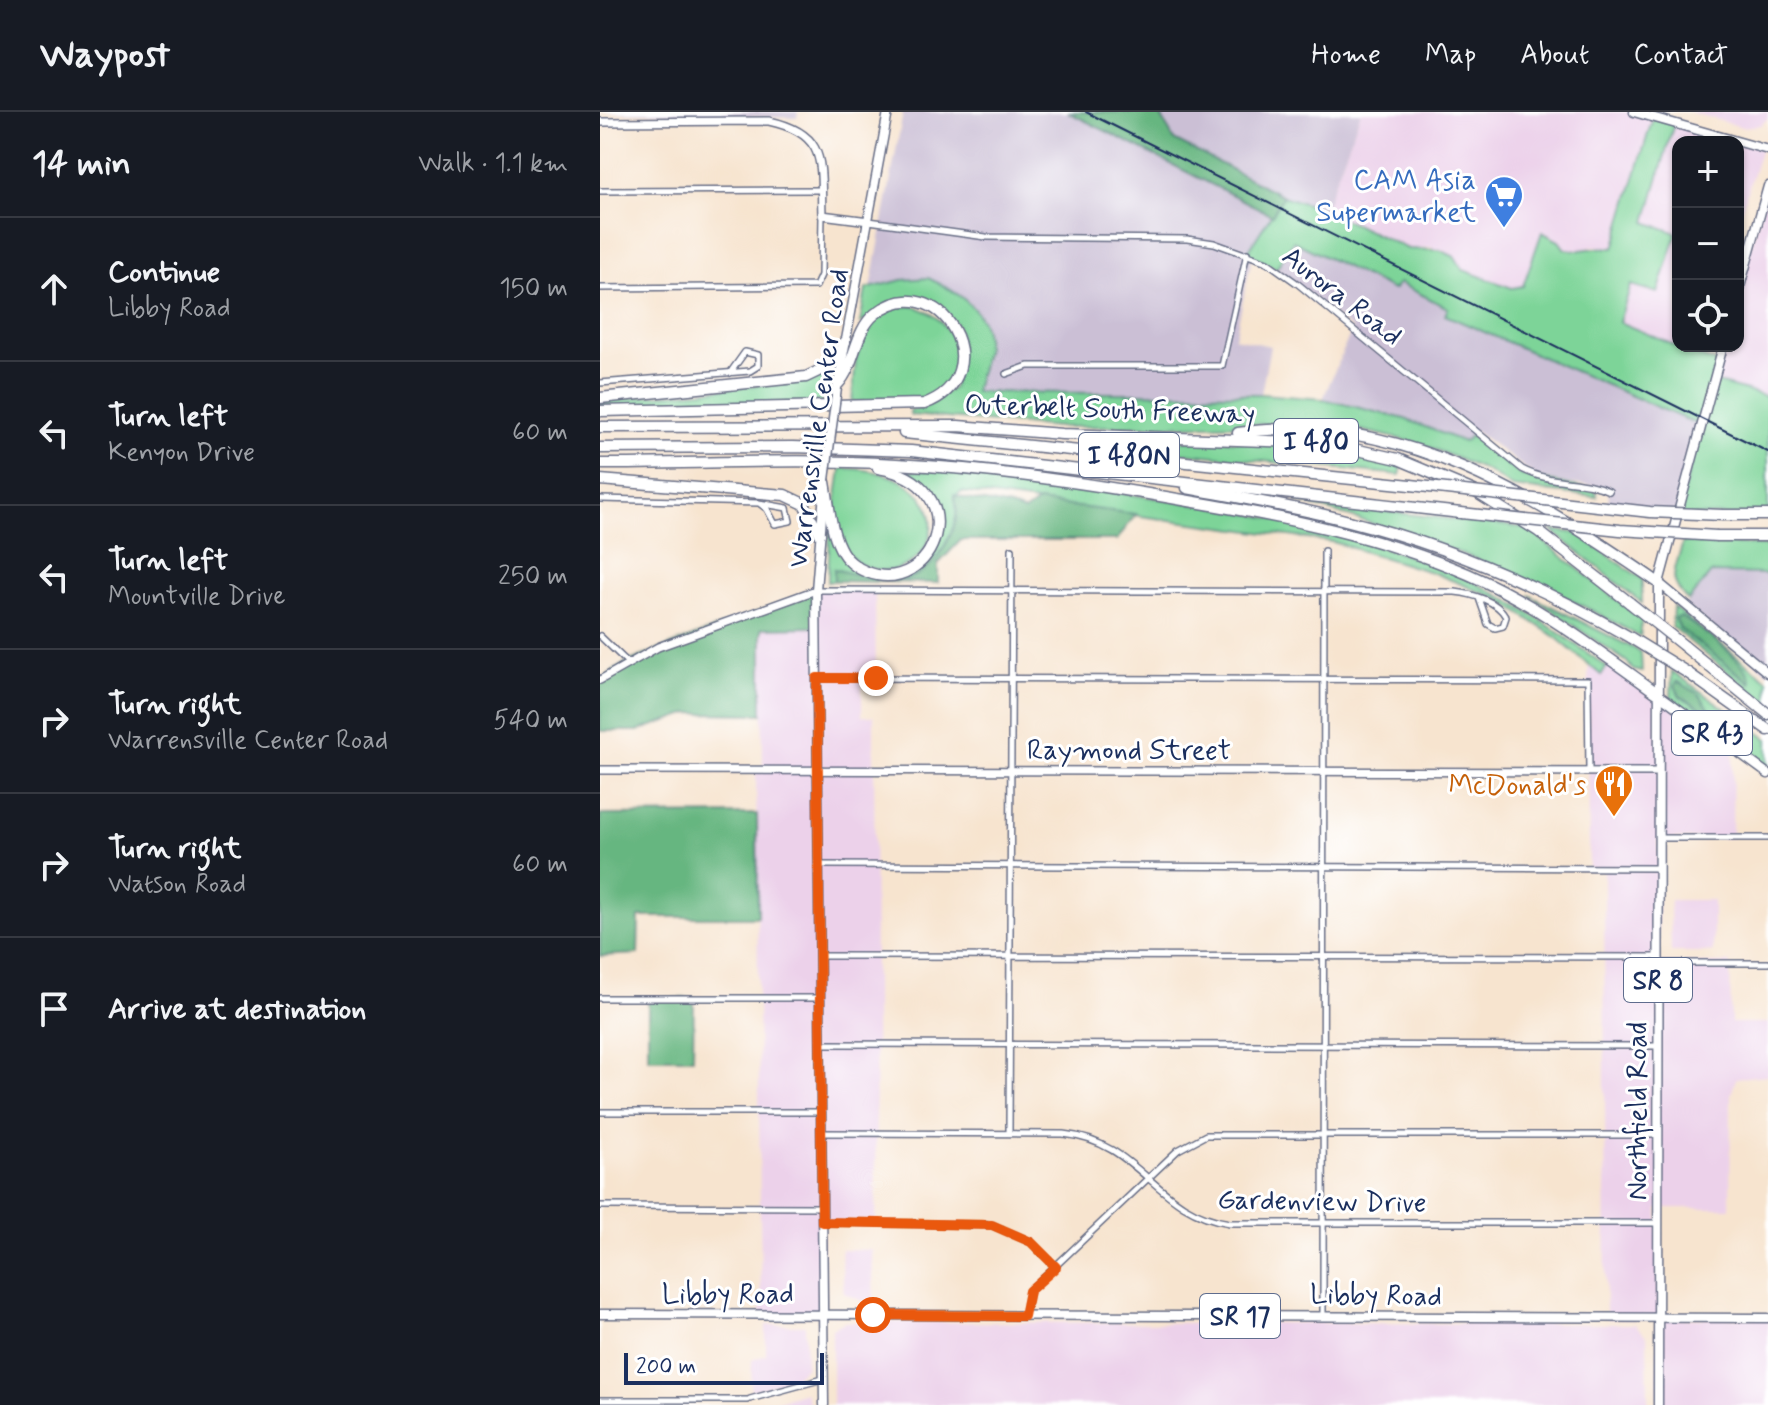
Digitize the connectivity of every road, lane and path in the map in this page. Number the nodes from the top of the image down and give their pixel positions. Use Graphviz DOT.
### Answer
graph roads {
  1 [pos="888,112"];
  2 [pos="1634,112"];
  3 [pos="600,122"];
  4 [pos="1768,150"];
  5 [pos="1768,186"];
  6 [pos="821,190"];
  7 [pos="600,191"];
  8 [pos="822,215"];
  9 [pos="869,221"];
  10 [pos="1247,253"];
  11 [pos="1742,280"];
  12 [pos="600,288"];
  13 [pos="845,342"];
  14 [pos="1721,352"];
  15 [pos="730,373"];
  16 [pos="1006,374"];
  17 [pos="600,383"];
  18 [pos="838,386"];
  19 [pos="600,398"];
  20 [pos="600,411"];
  21 [pos="600,427"];
  22 [pos="847,427"];
  23 [pos="1209,437"];
  24 [pos="600,448"];
  25 [pos="600,464"];
  26 [pos="844,464"];
  27 [pos="1119,475"];
  28 [pos="600,480"];
  29 [pos="825,481"];
  30 [pos="1609,491"];
  31 [pos="600,499"];
  32 [pos="759,503"];
  33 [pos="1768,515"];
  34 [pos="820,534"];
  35 [pos="1768,536"];
  36 [pos="1012,549"];
  37 [pos="1324,551"];
  38 [pos="1659,583"];
  39 [pos="816,590"];
  40 [pos="1012,590"];
  41 [pos="1325,591"];
  42 [pos="1479,598"];
  43 [pos="600,636"];
  44 [pos="627,662"];
  45 [pos="1768,673"];
  46 [pos="817,678"];
  47 [pos="1012,679"];
  48 [pos="1324,679"];
  49 [pos="600,680"];
  50 [pos="1657,693"];
  51 [pos="1768,714"];
  52 [pos="1768,730"];
  53 [pos="600,770"];
  54 [pos="818,770"];
  55 [pos="1011,770"];
  56 [pos="1324,771"];
  57 [pos="1589,772"];
  58 [pos="1658,772"];
  59 [pos="1768,774"];
  60 [pos="1658,838"];
  61 [pos="1768,838"];
  62 [pos="819,865"];
  63 [pos="1011,866"];
  64 [pos="1326,867"];
  65 [pos="1658,868"];
  66 [pos="820,956"];
  67 [pos="1010,956"];
  68 [pos="1323,956"];
  69 [pos="1658,960"];
  70 [pos="1768,963"];
  71 [pos="600,998"];
  72 [pos="820,998"];
  73 [pos="820,1044"];
  74 [pos="1010,1045"];
  75 [pos="1658,1046"];
  76 [pos="1324,1047"];
  77 [pos="600,1112"];
  78 [pos="821,1112"];
  79 [pos="821,1133"];
  80 [pos="1009,1133"];
  81 [pos="1323,1135"];
  82 [pos="1658,1135"];
  83 [pos="1149,1178"];
  84 [pos="600,1206"];
  85 [pos="822,1207"];
  86 [pos="822,1222"];
  87 [pos="1323,1223"];
  88 [pos="1658,1223"];
  89 [pos="1056,1267"];
  90 [pos="600,1314"];
  91 [pos="822,1315"];
  92 [pos="1323,1315"];
  93 [pos="1024,1316"];
  94 [pos="1768,1318"];
  95 [pos="1658,1319"];
  96 [pos="823,1379"];
  97 [pos="600,1400"];
  98 [pos="824,1405"];
  99 [pos="1658,1405"];
  1 -- 9 [label="main road, Warrensville Center Road"];
  2 -- 4 [label="main road"];
  3 -- 6 [label="street"];
  5 -- 11 [label="main road"];
  6 -- 7 [label="street"];
  6 -- 8 [label="street"];
  8 -- 9 [label="street"];
  8 -- 12 [label="street"];
  9 -- 10 [label="street, Aurora Road"];
  9 -- 13 [label="main road, Warrensville Center Road"];
  10 -- 16 [label="street"];
  10 -- 30 [label="street, Aurora Road"];
  13 -- 18 [label="main road, Warrensville Center Road"];
  13 -- 19 [label="highway"];
  14 -- 38 [label="main road, Northfield Road / SR 8"];
  15 -- 15 [label="street"];
  15 -- 17 [label="street"];
  18 -- 20 [label="highway"];
  18 -- 29 [label="main road, Warrensville Center Road, bridge"];
  21 -- 22 [label="highway, Outerbelt South Freeway / I 480"];
  22 -- 23 [label="highway, Outerbelt South Freeway / I 480"];
  22 -- 33 [label="highway, Outerbelt South Freeway / I 480N, bridge"];
  23 -- 38 [label="highway"];
  23 -- 51 [label="highway, Outerbelt South Freeway / I 480, bridge"];
  24 -- 27 [label="highway, Outerbelt South Freeway / I 480"];
  25 -- 26 [label="highway"];
  26 -- 29 [label="highway"];
  26 -- 50 [label="highway"];
  27 -- 35 [label="highway, Outerbelt South Freeway / I 480N, bridge"];
  27 -- 52 [label="highway, Outerbelt South Freeway / I 480, bridge"];
  28 -- 34 [label="highway"];
  29 -- 34 [label="main road, Warrensville Center Road"];
  31 -- 32 [label="street"];
  32 -- 32 [label="street"];
  34 -- 39 [label="main road, Warrensville Center Road"];
  36 -- 40 [label="street"];
  37 -- 41 [label="street"];
  38 -- 45 [label="main road, SR 43"];
  38 -- 50 [label="main road, Northfield Road / SR 8"];
  39 -- 40 [label="street"];
  39 -- 44 [label="street"];
  39 -- 46 [label="main road, Warrensville Center Road"];
  40 -- 41 [label="street"];
  40 -- 47 [label="street"];
  41 -- 42 [label="street"];
  41 -- 48 [label="street"];
  42 -- 42 [label="street"];
  43 -- 44 [label="street"];
  44 -- 49 [label="street"];
  46 -- 47 [label="street"];
  46 -- 54 [label="main road, Warrensville Center Road"];
  47 -- 48 [label="street"];
  47 -- 55 [label="street"];
  48 -- 56 [label="street"];
  48 -- 57 [label="street"];
  50 -- 58 [label="main road, Northfield Road / SR 8"];
  50 -- 59 [label="main road, SR 43"];
  53 -- 54 [label="street, Raymond Street"];
  54 -- 55 [label="street, Raymond Street"];
  54 -- 62 [label="main road, Warrensville Center Road"];
  55 -- 56 [label="street, Raymond Street"];
  55 -- 63 [label="street"];
  56 -- 57 [label="street, Raymond Street"];
  56 -- 64 [label="street"];
  57 -- 58 [label="street, Raymond Street"];
  58 -- 60 [label="main road, Northfield Road / SR 8"];
  60 -- 61 [label="street"];
  60 -- 65 [label="main road, Northfield Road / SR 8"];
  62 -- 63 [label="street"];
  62 -- 66 [label="main road, Warrensville Center Road"];
  63 -- 64 [label="street"];
  63 -- 67 [label="street"];
  64 -- 65 [label="street"];
  64 -- 68 [label="street"];
  65 -- 69 [label="main road, Northfield Road / SR 8"];
  66 -- 67 [label="street"];
  66 -- 72 [label="main road, Warrensville Center Road"];
  67 -- 68 [label="street"];
  67 -- 74 [label="street"];
  68 -- 69 [label="street"];
  68 -- 76 [label="street"];
  69 -- 70 [label="street"];
  69 -- 75 [label="main road, Northfield Road / SR 8"];
  71 -- 72 [label="street"];
  72 -- 73 [label="main road, Warrensville Center Road"];
  73 -- 74 [label="street"];
  73 -- 78 [label="main road, Warrensville Center Road"];
  74 -- 76 [label="street"];
  74 -- 80 [label="street"];
  75 -- 76 [label="street"];
  75 -- 82 [label="main road, Northfield Road / SR 8"];
  76 -- 81 [label="street"];
  77 -- 78 [label="street"];
  78 -- 79 [label="main road, Warrensville Center Road"];
  79 -- 80 [label="street, Gardenview Drive"];
  79 -- 85 [label="main road, Warrensville Center Road"];
  80 -- 83 [label="street, Gardenview Drive"];
  81 -- 82 [label="street"];
  81 -- 83 [label="street"];
  81 -- 87 [label="street"];
  82 -- 88 [label="main road, Northfield Road / SR 8"];
  83 -- 87 [label="street, Gardenview Drive"];
  83 -- 89 [label="street"];
  84 -- 85 [label="street"];
  85 -- 86 [label="main road, Warrensville Center Road"];
  86 -- 89 [label="street"];
  86 -- 91 [label="main road, Warrensville Center Road"];
  87 -- 88 [label="street, Gardenview Drive"];
  87 -- 92 [label="street"];
  88 -- 95 [label="main road, Northfield Road / SR 8"];
  89 -- 93 [label="street"];
  90 -- 91 [label="main road, Libby Road / SR 17"];
  91 -- 93 [label="main road, Libby Road / SR 17"];
  91 -- 96 [label="main road, Warrensville Center Road"];
  92 -- 93 [label="main road, Libby Road / SR 17"];
  92 -- 95 [label="main road, Libby Road / SR 17"];
  94 -- 95 [label="main road, Libby Road / SR 17"];
  95 -- 99 [label="main road, Northfield Road / SR 8"];
  96 -- 97 [label="street"];
  96 -- 98 [label="main road, Warrensville Center Road"];
}
